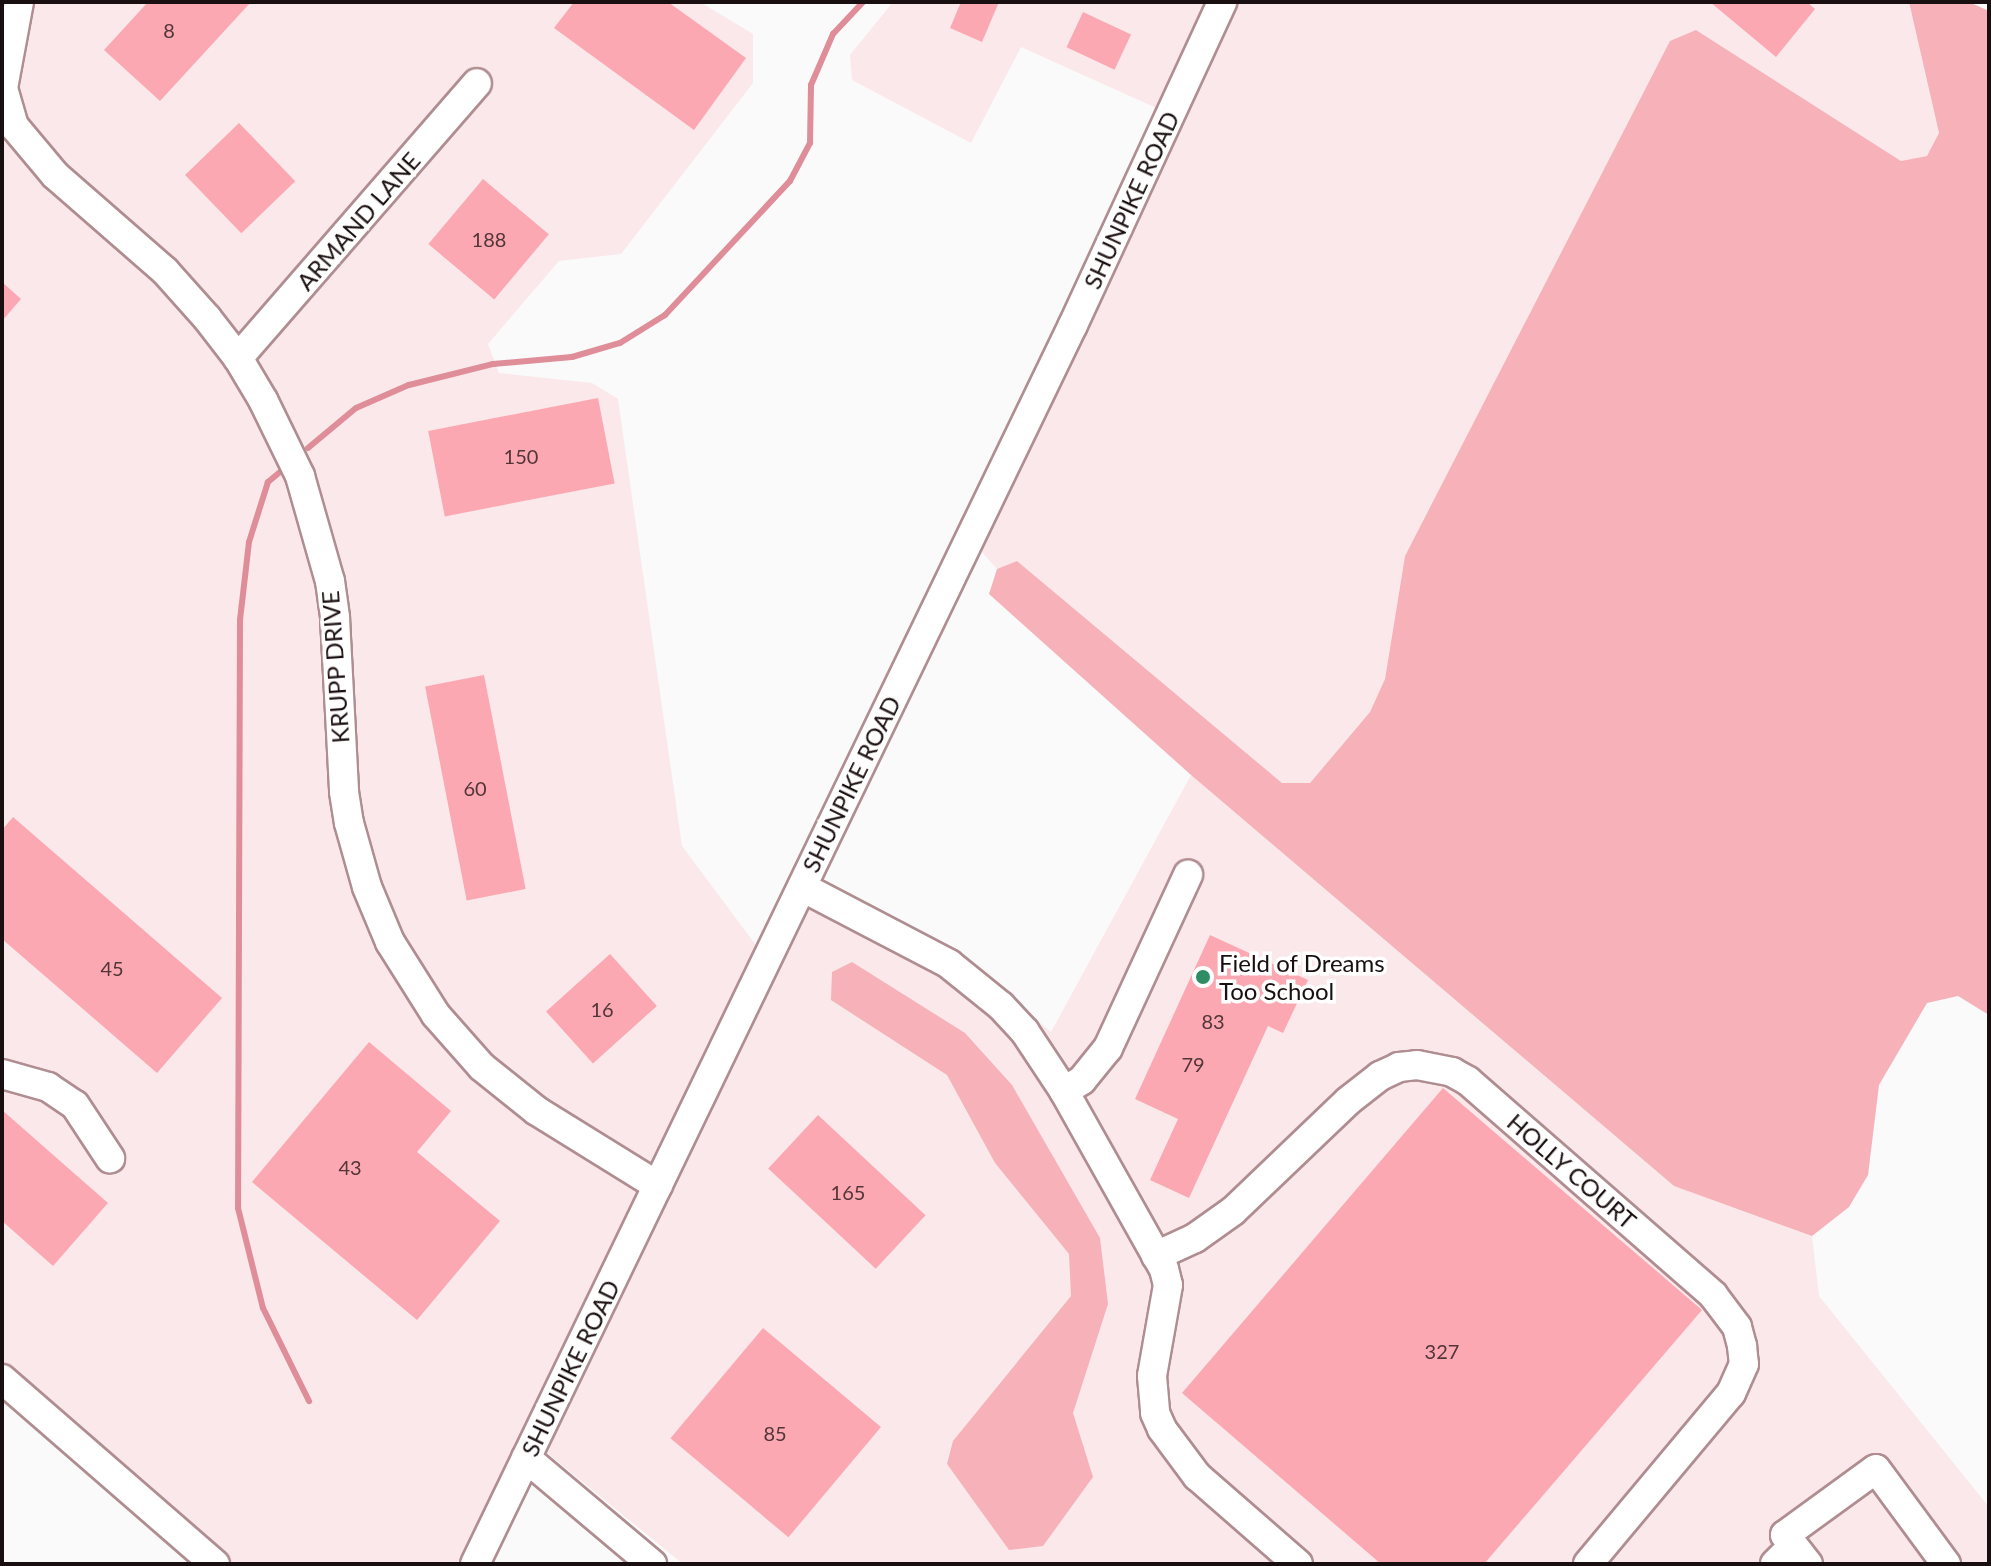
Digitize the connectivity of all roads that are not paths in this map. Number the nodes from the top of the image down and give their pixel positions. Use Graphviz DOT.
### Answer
graph roads {
  1 [pos="19,2"];
  2 [pos="1222,2"];
  3 [pos="477,83"];
  4 [pos="238,358"];
  5 [pos="1188,875"];
  6 [pos="802,887"];
  7 [pos="2,1074"];
  8 [pos="1064,1091"];
  9 [pos="110,1158"];
  10 [pos="658,1186"];
  11 [pos="1156,1256"];
  12 [pos="2,1379"];
  13 [pos="526,1458"];
  14 [pos="1792,1558"];
  15 [pos="215,1564"];
  16 [pos="475,1564"];
  17 [pos="652,1564"];
  18 [pos="1298,1564"];
  19 [pos="1588,1564"];
  20 [pos="1946,1564"];
  1 -- 4 [label="street, KRUPP DRIVE"];
  2 -- 6 [label="street, SHUNPIKE ROAD"];
  3 -- 4 [label="street, ARMAND LANE"];
  4 -- 10 [label="street, KRUPP DRIVE"];
  5 -- 8 [label="street"];
  6 -- 8 [label="street"];
  6 -- 10 [label="street, SHUNPIKE ROAD"];
  7 -- 9 [label="street"];
  8 -- 11 [label="street"];
  10 -- 13 [label="street, SHUNPIKE ROAD"];
  11 -- 18 [label="street"];
  11 -- 19 [label="street, HOLLY COURT"];
  12 -- 15 [label="street"];
  13 -- 16 [label="street, SHUNPIKE ROAD"];
  13 -- 17 [label="street"];
  14 -- 20 [label="street"];
}
